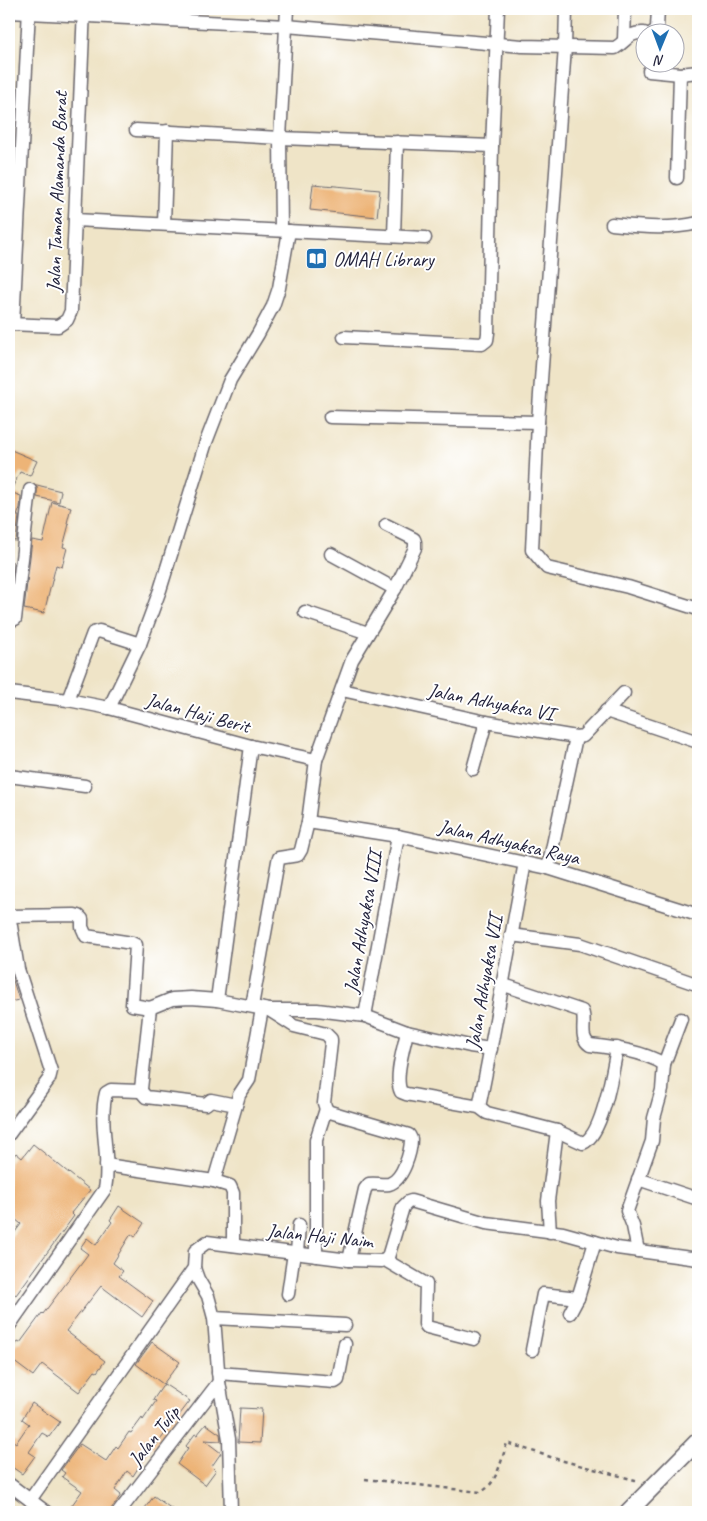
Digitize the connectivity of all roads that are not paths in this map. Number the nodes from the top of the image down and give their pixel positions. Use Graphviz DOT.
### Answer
graph roads {
  1 [pos="288,9"];
  2 [pos="498,9"];
  3 [pos="566,9"];
  4 [pos="625,9"];
  5 [pos="658,9"];
  6 [pos="29,10"];
  7 [pos="9,12"];
  8 [pos="83,12"];
  9 [pos="657,22"];
  10 [pos="286,26"];
  11 [pos="634,33"];
  12 [pos="624,40"];
  13 [pos="497,44"];
  14 [pos="565,47"];
  15 [pos="659,72"];
  16 [pos="698,72"];
  17 [pos="680,74"];
  18 [pos="136,130"];
  19 [pos="167,131"];
  20 [pos="280,138"];
  21 [pos="397,142"];
  22 [pos="492,146"];
  23 [pos="678,178"];
  24 [pos="75,220"];
  25 [pos="698,223"];
  26 [pos="164,224"];
  27 [pos="612,224"];
  28 [pos="285,231"];
  29 [pos="394,236"];
  30 [pos="425,238"];
  31 [pos="11,324"];
  32 [pos="344,337"];
  33 [pos="330,417"];
  34 [pos="538,422"];
  35 [pos="30,490"];
  36 [pos="386,525"];
  37 [pos="331,554"];
  38 [pos="395,589"];
  39 [pos="698,609"];
  40 [pos="305,612"];
  41 [pos="9,620"];
  42 [pos="368,632"];
  43 [pos="140,644"];
  44 [pos="342,690"];
  45 [pos="9,693"];
  46 [pos="624,693"];
  47 [pos="68,700"];
  48 [pos="108,708"];
  49 [pos="606,712"];
  50 [pos="486,722"];
  51 [pos="576,738"];
  52 [pos="698,742"];
  53 [pos="252,746"];
  54 [pos="316,760"];
  55 [pos="473,769"];
  56 [pos="9,776"];
  57 [pos="85,786"];
  58 [pos="308,822"];
  59 [pos="398,836"];
  60 [pos="525,863"];
  61 [pos="548,868"];
  62 [pos="9,915"];
  63 [pos="698,915"];
  64 [pos="511,936"];
  65 [pos="13,970"];
  66 [pos="693,983"];
  67 [pos="504,986"];
  68 [pos="217,1000"];
  69 [pos="150,1008"];
  70 [pos="261,1008"];
  71 [pos="365,1016"];
  72 [pos="681,1019"];
  73 [pos="407,1032"];
  74 [pos="617,1048"];
  75 [pos="491,1049"];
  76 [pos="664,1064"];
  77 [pos="140,1090"];
  78 [pos="236,1105"];
  79 [pos="479,1107"];
  80 [pos="326,1109"];
  81 [pos="557,1130"];
  82 [pos="9,1134"];
  83 [pos="106,1165"];
  84 [pos="638,1179"];
  85 [pos="214,1181"];
  86 [pos="698,1199"];
  87 [pos="299,1225"];
  88 [pos="550,1232"];
  89 [pos="595,1242"];
  90 [pos="233,1245"];
  91 [pos="638,1251"];
  92 [pos="295,1253"];
  93 [pos="316,1256"];
  94 [pos="698,1259"];
  95 [pos="349,1260"];
  96 [pos="385,1260"];
  97 [pos="194,1268"];
  98 [pos="288,1294"];
  99 [pos="578,1298"];
  100 [pos="570,1313"];
  101 [pos="214,1318"];
  102 [pos="345,1325"];
  103 [pos="9,1326"];
  104 [pos="474,1339"];
  105 [pos="345,1344"];
  106 [pos="532,1350"];
  107 [pos="219,1378"];
  108 [pos="695,1449"];
  109 [pos="9,1484"];
  110 [pos="30,1500"];
  111 [pos="46,1512"];
  112 [pos="119,1512"];
  113 [pos="231,1512"];
  114 [pos="628,1512"];
  1 -- 10 [label="street"];
  2 -- 13 [label="street"];
  3 -- 14 [label="street"];
  4 -- 12 [label="street"];
  5 -- 9 [label="street"];
  6 -- 7 [label="street"];
  6 -- 8 [label="street"];
  6 -- 31 [label="street"];
  8 -- 10 [label="street"];
  8 -- 24 [label="street, Jalan Taman Alamanda Barat"];
  10 -- 13 [label="street"];
  10 -- 20 [label="street"];
  11 -- 12 [label="street"];
  12 -- 14 [label="street"];
  13 -- 14 [label="street"];
  13 -- 22 [label="street"];
  14 -- 34 [label="street"];
  15 -- 17 [label="street"];
  16 -- 17 [label="street"];
  17 -- 23 [label="street"];
  18 -- 19 [label="street"];
  19 -- 20 [label="street"];
  19 -- 26 [label="street"];
  20 -- 21 [label="street"];
  20 -- 28 [label="street"];
  21 -- 22 [label="street"];
  21 -- 29 [label="street"];
  22 -- 32 [label="street"];
  24 -- 26 [label="street"];
  24 -- 31 [label="street, Jalan Taman Alamanda Barat"];
  25 -- 27 [label="street"];
  26 -- 28 [label="street"];
  28 -- 29 [label="street"];
  28 -- 43 [label="street"];
  29 -- 30 [label="street"];
  33 -- 34 [label="street"];
  34 -- 39 [label="street"];
  35 -- 41 [label="street"];
  36 -- 38 [label="street"];
  37 -- 38 [label="street"];
  38 -- 42 [label="street"];
  40 -- 42 [label="street"];
  42 -- 44 [label="street"];
  43 -- 47 [label="street"];
  43 -- 48 [label="street"];
  44 -- 50 [label="street, Jalan Adhyaksa VI"];
  44 -- 54 [label="street"];
  45 -- 47 [label="street, Jalan Haji Berit"];
  46 -- 49 [label="street"];
  47 -- 48 [label="street, Jalan Haji Berit"];
  48 -- 53 [label="street, Jalan Haji Berit"];
  49 -- 51 [label="street"];
  49 -- 52 [label="street"];
  50 -- 51 [label="street, Jalan Adhyaksa VI"];
  50 -- 55 [label="street"];
  51 -- 61 [label="street, Jalan Adhyaksa VI"];
  53 -- 54 [label="street, Jalan Haji Berit"];
  53 -- 68 [label="street"];
  54 -- 58 [label="street"];
  56 -- 57 [label="street"];
  58 -- 59 [label="street, Jalan Adhyaksa Raya"];
  58 -- 70 [label="street"];
  59 -- 60 [label="street, Jalan Adhyaksa Raya"];
  59 -- 71 [label="street, Jalan Adhyaksa VIII"];
  60 -- 61 [label="street, Jalan Adhyaksa Raya"];
  60 -- 64 [label="street, Jalan Adhyaksa VII"];
  61 -- 63 [label="street, Jalan Adhyaksa Raya"];
  62 -- 65 [label="street"];
  62 -- 69 [label="street"];
  64 -- 66 [label="street"];
  64 -- 67 [label="street, Jalan Adhyaksa VII"];
  65 -- 82 [label="street"];
  67 -- 74 [label="street"];
  67 -- 75 [label="street, Jalan Adhyaksa VII"];
  68 -- 69 [label="street"];
  68 -- 70 [label="street"];
  69 -- 77 [label="street"];
  70 -- 71 [label="street"];
  70 -- 78 [label="street"];
  70 -- 80 [label="street"];
  71 -- 73 [label="street"];
  72 -- 76 [label="street"];
  73 -- 75 [label="street"];
  73 -- 79 [label="street"];
  74 -- 76 [label="street"];
  74 -- 81 [label="street"];
  75 -- 79 [label="street, Jalan Adhyaksa VII"];
  76 -- 84 [label="street"];
  77 -- 78 [label="street"];
  77 -- 83 [label="street"];
  78 -- 85 [label="street"];
  79 -- 81 [label="street"];
  80 -- 93 [label="street"];
  80 -- 95 [label="street"];
  81 -- 88 [label="street"];
  83 -- 85 [label="street"];
  83 -- 103 [label="street"];
  84 -- 86 [label="street"];
  84 -- 91 [label="street"];
  85 -- 90 [label="street"];
  87 -- 92 [label="street"];
  88 -- 89 [label="street, Jalan Haji Naim"];
  88 -- 96 [label="street, Jalan Haji Naim"];
  89 -- 91 [label="street, Jalan Haji Naim"];
  89 -- 99 [label="street"];
  90 -- 92 [label="street, Jalan Haji Naim"];
  90 -- 97 [label="street, Jalan Haji Naim"];
  91 -- 94 [label="street, Jalan Haji Naim"];
  92 -- 93 [label="street, Jalan Haji Naim"];
  92 -- 98 [label="street"];
  93 -- 95 [label="street, Jalan Haji Naim"];
  95 -- 96 [label="street, Jalan Haji Naim"];
  96 -- 104 [label="street"];
  97 -- 101 [label="street"];
  97 -- 110 [label="street, Jalan Haji Naim"];
  99 -- 100 [label="street"];
  99 -- 106 [label="street"];
  101 -- 102 [label="street"];
  101 -- 107 [label="street"];
  105 -- 107 [label="street"];
  107 -- 112 [label="street, Jalan Tulip"];
  107 -- 113 [label="street"];
  108 -- 114 [label="main road"];
  109 -- 110 [label="street"];
  110 -- 111 [label="street"];
}
